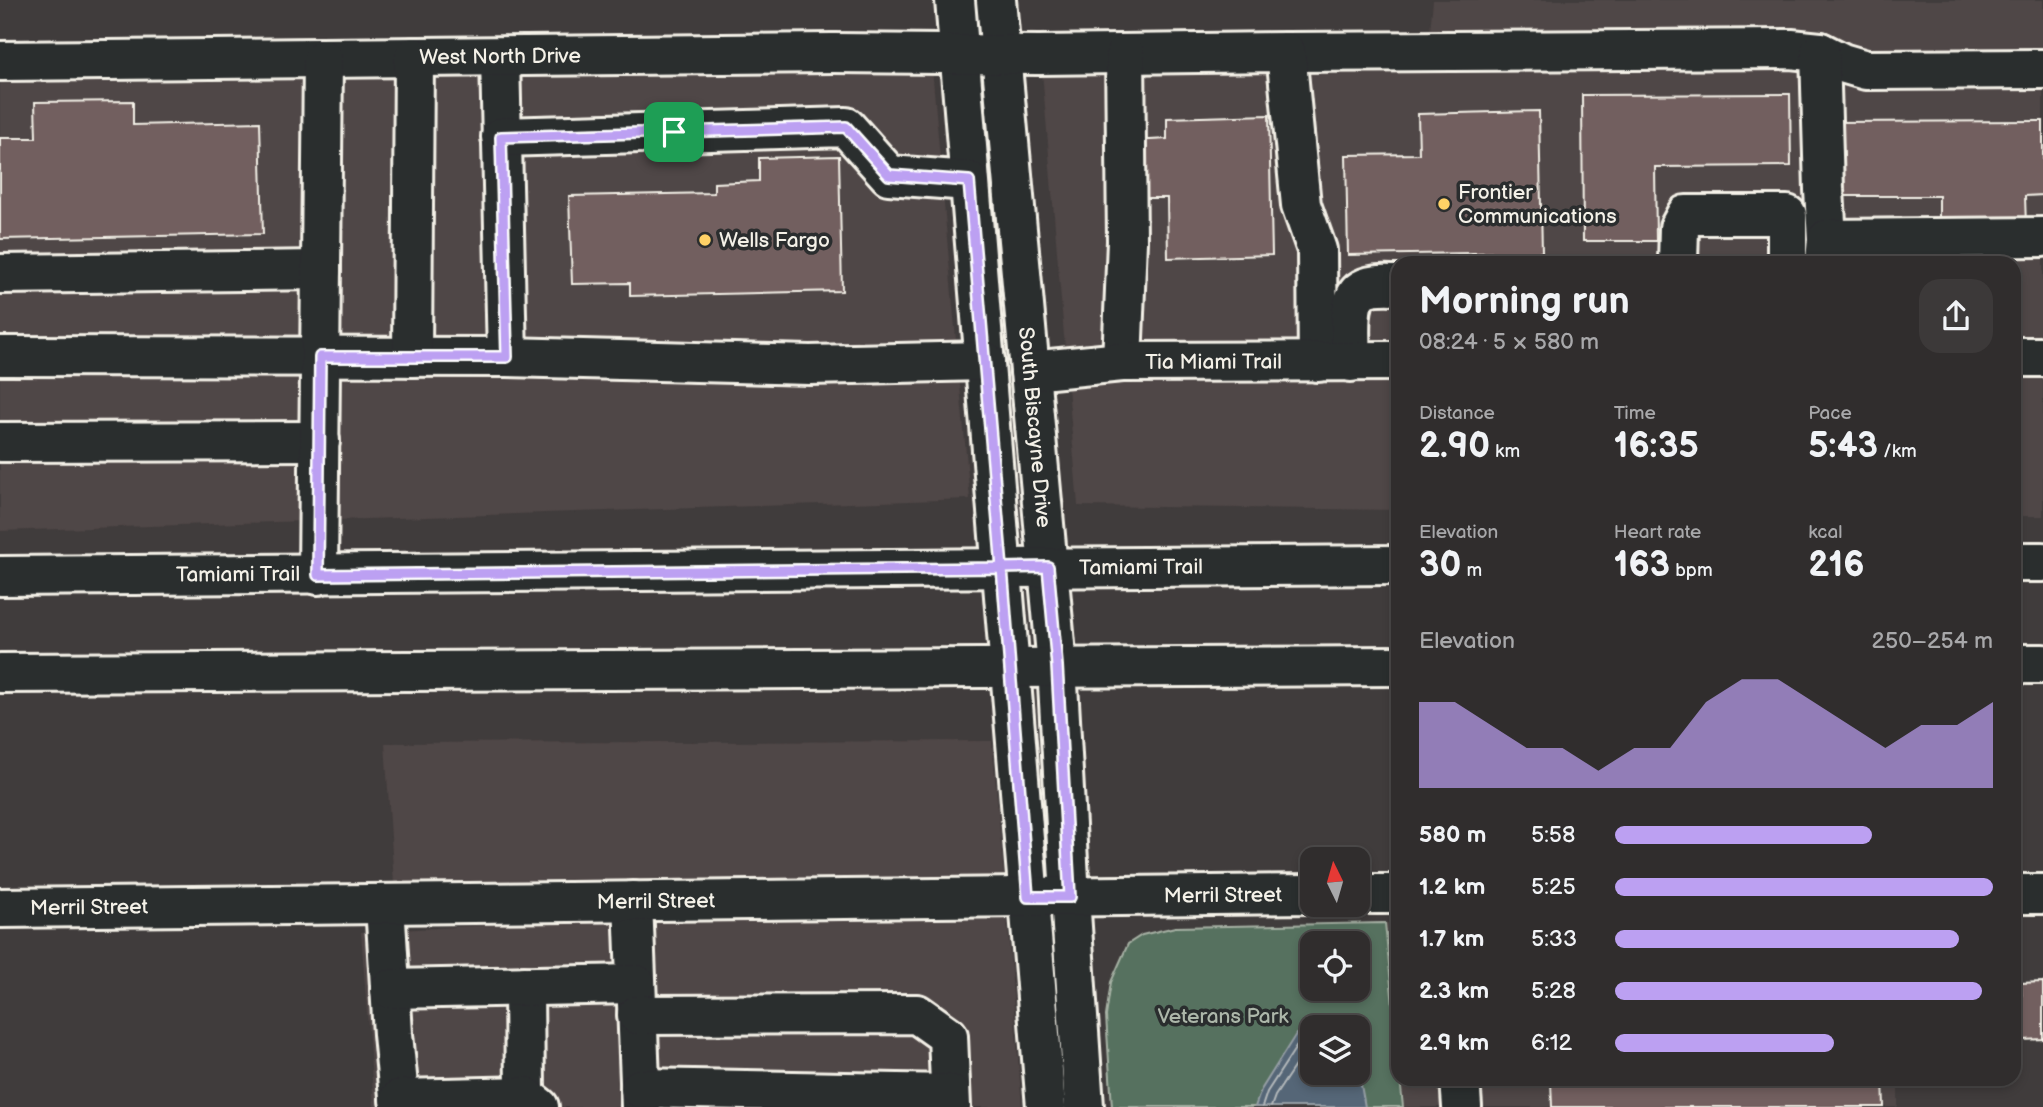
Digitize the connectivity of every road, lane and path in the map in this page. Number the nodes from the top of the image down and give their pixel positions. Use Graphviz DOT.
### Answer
graph roads {
  1 [pos="955,0"];
  2 [pos="996,0"];
  3 [pos="1286,52"];
  4 [pos="1820,52"];
  5 [pos="959,53"];
  6 [pos="1000,53"];
  7 [pos="1125,54"];
  8 [pos="414,57"];
  9 [pos="500,57"];
  10 [pos="323,59"];
  11 [pos="0,61"];
  12 [pos="2043,69"];
  13 [pos="501,137"];
  14 [pos="969,181"];
  15 [pos="2043,237"];
  16 [pos="1826,252"];
  17 [pos="1678,256"];
  18 [pos="1787,256"];
  19 [pos="321,270"];
  20 [pos="0,274"];
  21 [pos="1391,285"];
  22 [pos="0,356"];
  23 [pos="320,357"];
  24 [pos="412,357"];
  25 [pos="507,357"];
  26 [pos="2021,357"];
  27 [pos="2043,357"];
  28 [pos="985,361"];
  29 [pos="1391,361"];
  30 [pos="1122,362"];
  31 [pos="1334,362"];
  32 [pos="1030,371"];
  33 [pos="320,441"];
  34 [pos="0,442"];
  35 [pos="2021,562"];
  36 [pos="2043,562"];
  37 [pos="1391,565"];
  38 [pos="1048,567"];
  39 [pos="1002,568"];
  40 [pos="318,575"];
  41 [pos="0,576"];
  42 [pos="2021,664"];
  43 [pos="2043,664"];
  44 [pos="1057,666"];
  45 [pos="1391,666"];
  46 [pos="1010,667"];
  47 [pos="0,673"];
  48 [pos="1300,894"];
  49 [pos="1370,894"];
  50 [pos="1391,894"];
  51 [pos="2021,894"];
  52 [pos="2043,894"];
  53 [pos="1028,897"];
  54 [pos="1070,897"];
  55 [pos="634,901"];
  56 [pos="386,905"];
  57 [pos="0,908"];
  58 [pos="524,986"];
  59 [pos="390,989"];
  60 [pos="637,1000"];
  61 [pos="1461,1086"];
  62 [pos="640,1098"];
  63 [pos="951,1100"];
  64 [pos="532,1101"];
  65 [pos="400,1103"];
  66 [pos="1046,1107"];
  67 [pos="1084,1107"];
  68 [pos="1462,1107"];
  1 -- 5 [label="street"];
  2 -- 6 [label="street, South Biscayne Drive"];
  3 -- 4 [label="street, West North Drive"];
  3 -- 7 [label="street, West North Drive"];
  3 -- 31 [label="street"];
  4 -- 12 [label="street, West North Drive"];
  4 -- 16 [label="street"];
  5 -- 6 [label="street, West North Drive"];
  5 -- 9 [label="street, West North Drive"];
  5 -- 14 [label="street"];
  6 -- 7 [label="street, West North Drive"];
  6 -- 32 [label="street, South Biscayne Drive"];
  7 -- 30 [label="street"];
  8 -- 9 [label="street, West North Drive"];
  8 -- 10 [label="street, West North Drive"];
  8 -- 24 [label="street"];
  9 -- 13 [label="street"];
  10 -- 11 [label="street, West North Drive"];
  10 -- 19 [label="street"];
  13 -- 14 [label="street"];
  13 -- 25 [label="street"];
  14 -- 28 [label="street"];
  15 -- 16 [label="street"];
  17 -- 18 [label="street"];
  19 -- 20 [label="street"];
  19 -- 23 [label="street"];
  21 -- 31 [label="street"];
  22 -- 23 [label="street"];
  23 -- 24 [label="street"];
  23 -- 33 [label="street"];
  24 -- 25 [label="street"];
  25 -- 28 [label="street"];
  26 -- 27 [label="street"];
  28 -- 39 [label="street"];
  29 -- 31 [label="street, Tia Miami Trail"];
  30 -- 31 [label="street, Tia Miami Trail"];
  30 -- 32 [label="street, Tia Miami Trail"];
  32 -- 38 [label="street, South Biscayne Drive"];
  33 -- 34 [label="street"];
  33 -- 40 [label="street"];
  35 -- 36 [label="street"];
  37 -- 38 [label="street, Tamiami Trail"];
  38 -- 39 [label="street, Tamiami Trail"];
  38 -- 44 [label="street, South Biscayne Drive"];
  39 -- 40 [label="street, Tamiami Trail"];
  39 -- 46 [label="street"];
  40 -- 41 [label="street, Tamiami Trail"];
  42 -- 43 [label="street"];
  44 -- 45 [label="street"];
  44 -- 46 [label="street"];
  44 -- 54 [label="street, South Biscayne Drive"];
  46 -- 47 [label="street"];
  46 -- 53 [label="street"];
  48 -- 54 [label="street, Merril Street"];
  49 -- 50 [label="street"];
  51 -- 52 [label="street"];
  53 -- 54 [label="street, Merril Street"];
  53 -- 55 [label="street, Merril Street"];
  53 -- 66 [label="street"];
  54 -- 67 [label="street, South Biscayne Drive"];
  55 -- 56 [label="street, Merril Street"];
  55 -- 60 [label="street"];
  56 -- 57 [label="street, Merril Street"];
  56 -- 59 [label="street"];
  58 -- 59 [label="street"];
  58 -- 60 [label="street"];
  58 -- 64 [label="street"];
  59 -- 65 [label="street"];
  60 -- 62 [label="street"];
  60 -- 63 [label="street"];
  61 -- 68 [label="street"];
  62 -- 63 [label="street"];
  64 -- 65 [label="street"];
}
